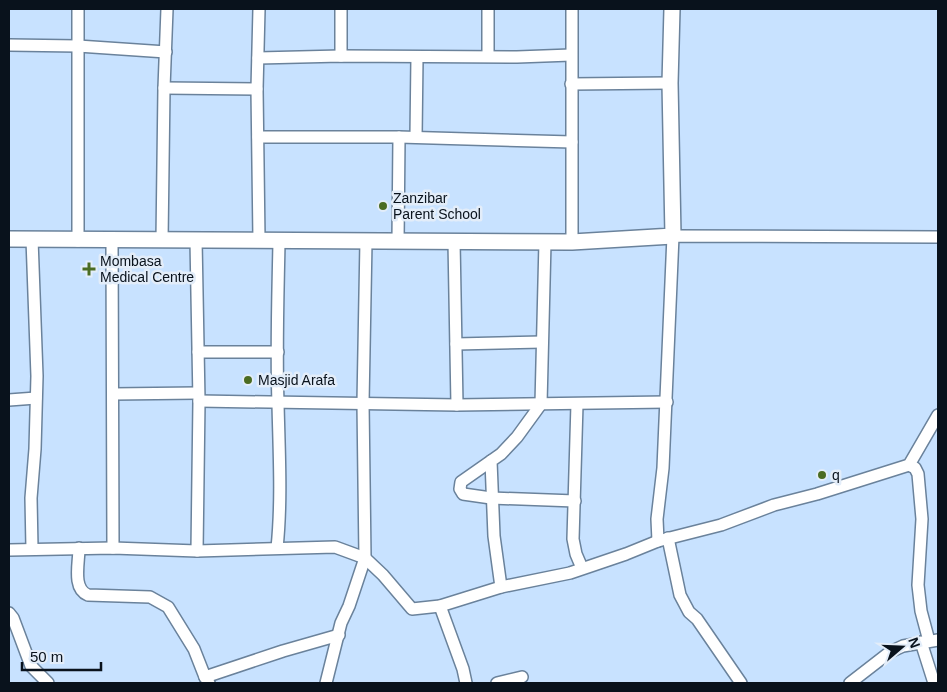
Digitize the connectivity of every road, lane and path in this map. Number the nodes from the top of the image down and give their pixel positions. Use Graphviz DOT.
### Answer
graph roads {
  1 [pos="78,9"];
  2 [pos="167,9"];
  3 [pos="259,9"];
  4 [pos="341,9"];
  5 [pos="488,9"];
  6 [pos="572,9"];
  7 [pos="672,9"];
  8 [pos="9,45"];
  9 [pos="78,46"];
  10 [pos="166,52"];
  11 [pos="341,56"];
  12 [pos="488,56"];
  13 [pos="571,56"];
  14 [pos="417,57"];
  15 [pos="258,58"];
  16 [pos="670,83"];
  17 [pos="571,84"];
  18 [pos="164,88"];
  19 [pos="257,89"];
  20 [pos="258,137"];
  21 [pos="399,137"];
  22 [pos="416,137"];
  23 [pos="572,142"];
  24 [pos="673,236"];
  25 [pos="938,237"];
  26 [pos="9,239"];
  27 [pos="32,239"];
  28 [pos="112,240"];
  29 [pos="162,240"];
  30 [pos="196,240"];
  31 [pos="259,240"];
  32 [pos="78,241"];
  33 [pos="366,241"];
  34 [pos="398,241"];
  35 [pos="454,241"];
  36 [pos="279,242"];
  37 [pos="545,242"];
  38 [pos="572,242"];
  39 [pos="542,342"];
  40 [pos="456,344"];
  41 [pos="198,352"];
  42 [pos="278,352"];
  43 [pos="113,394"];
  44 [pos="199,397"];
  45 [pos="36,398"];
  46 [pos="9,400"];
  47 [pos="278,402"];
  48 [pos="667,402"];
  49 [pos="363,404"];
  50 [pos="540,404"];
  51 [pos="577,404"];
  52 [pos="457,405"];
  53 [pos="938,415"];
  54 [pos="491,461"];
  55 [pos="909,465"];
  56 [pos="491,498"];
  57 [pos="575,501"];
  58 [pos="663,540"];
  59 [pos="32,548"];
  60 [pos="79,548"];
  61 [pos="113,548"];
  62 [pos="277,548"];
  63 [pos="9,550"];
  64 [pos="196,551"];
  65 [pos="365,558"];
  66 [pos="582,568"];
  67 [pos="501,587"];
  68 [pos="440,606"];
  69 [pos="9,613"];
  70 [pos="338,635"];
  71 [pos="929,641"];
  72 [pos="31,666"];
  73 [pos="522,677"];
  74 [pos="207,680"];
  75 [pos="36,683"];
  76 [pos="48,683"];
  77 [pos="326,683"];
  78 [pos="466,683"];
  79 [pos="497,683"];
  80 [pos="741,683"];
  81 [pos="850,683"];
  82 [pos="934,683"];
  1 -- 9 [label="street"];
  2 -- 10 [label="street"];
  3 -- 15 [label="street"];
  4 -- 11 [label="street"];
  5 -- 12 [label="street"];
  6 -- 13 [label="street"];
  7 -- 16 [label="street"];
  8 -- 9 [label="street"];
  9 -- 10 [label="street"];
  9 -- 32 [label="street"];
  10 -- 18 [label="street"];
  11 -- 14 [label="street"];
  11 -- 15 [label="street"];
  12 -- 13 [label="street"];
  12 -- 14 [label="street"];
  13 -- 17 [label="street"];
  14 -- 22 [label="street"];
  15 -- 19 [label="street"];
  16 -- 17 [label="street"];
  16 -- 24 [label="street"];
  17 -- 23 [label="street"];
  18 -- 19 [label="street"];
  18 -- 29 [label="street"];
  19 -- 20 [label="street"];
  20 -- 21 [label="street"];
  20 -- 31 [label="street"];
  21 -- 22 [label="street"];
  21 -- 34 [label="street"];
  22 -- 23 [label="street"];
  23 -- 38 [label="street"];
  24 -- 25 [label="street"];
  24 -- 38 [label="street"];
  24 -- 48 [label="street"];
  26 -- 27 [label="street"];
  27 -- 32 [label="street"];
  27 -- 45 [label="street"];
  28 -- 29 [label="street"];
  28 -- 32 [label="street"];
  28 -- 43 [label="street"];
  29 -- 30 [label="street"];
  30 -- 31 [label="street"];
  30 -- 41 [label="street"];
  31 -- 36 [label="street"];
  33 -- 34 [label="street"];
  33 -- 36 [label="street"];
  33 -- 49 [label="street"];
  34 -- 35 [label="street"];
  35 -- 37 [label="street"];
  35 -- 40 [label="street"];
  36 -- 42 [label="street"];
  37 -- 38 [label="street"];
  37 -- 39 [label="street"];
  39 -- 40 [label="street"];
  39 -- 50 [label="street"];
  40 -- 52 [label="street"];
  41 -- 42 [label="street"];
  41 -- 44 [label="street"];
  42 -- 47 [label="street"];
  43 -- 44 [label="street"];
  43 -- 61 [label="street"];
  44 -- 47 [label="street"];
  44 -- 64 [label="street"];
  45 -- 46 [label="street"];
  45 -- 59 [label="street"];
  47 -- 49 [label="street"];
  47 -- 62 [label="street"];
  48 -- 51 [label="street"];
  48 -- 58 [label="street"];
  49 -- 52 [label="street"];
  49 -- 65 [label="street"];
  50 -- 51 [label="street"];
  50 -- 52 [label="street"];
  50 -- 54 [label="street"];
  51 -- 57 [label="street"];
  53 -- 55 [label="street"];
  54 -- 56 [label="street"];
  54 -- 56 [label="street"];
  55 -- 58 [label="street"];
  55 -- 71 [label="street"];
  56 -- 57 [label="street"];
  56 -- 67 [label="street"];
  57 -- 66 [label="street"];
  58 -- 66 [label="street"];
  58 -- 80 [label="street"];
  59 -- 60 [label="street"];
  59 -- 63 [label="street"];
  60 -- 61 [label="street"];
  60 -- 74 [label="street"];
  61 -- 64 [label="street"];
  62 -- 64 [label="street"];
  62 -- 65 [label="street"];
  65 -- 68 [label="street"];
  65 -- 70 [label="street"];
  66 -- 67 [label="street"];
  67 -- 68 [label="street"];
  68 -- 78 [label="street"];
  69 -- 72 [label="street"];
  70 -- 74 [label="street"];
  70 -- 77 [label="street"];
  71 -- 81 [label="street"];
  71 -- 82 [label="street"];
  72 -- 75 [label="street"];
  72 -- 76 [label="street"];
  73 -- 79 [label="street"];
}
